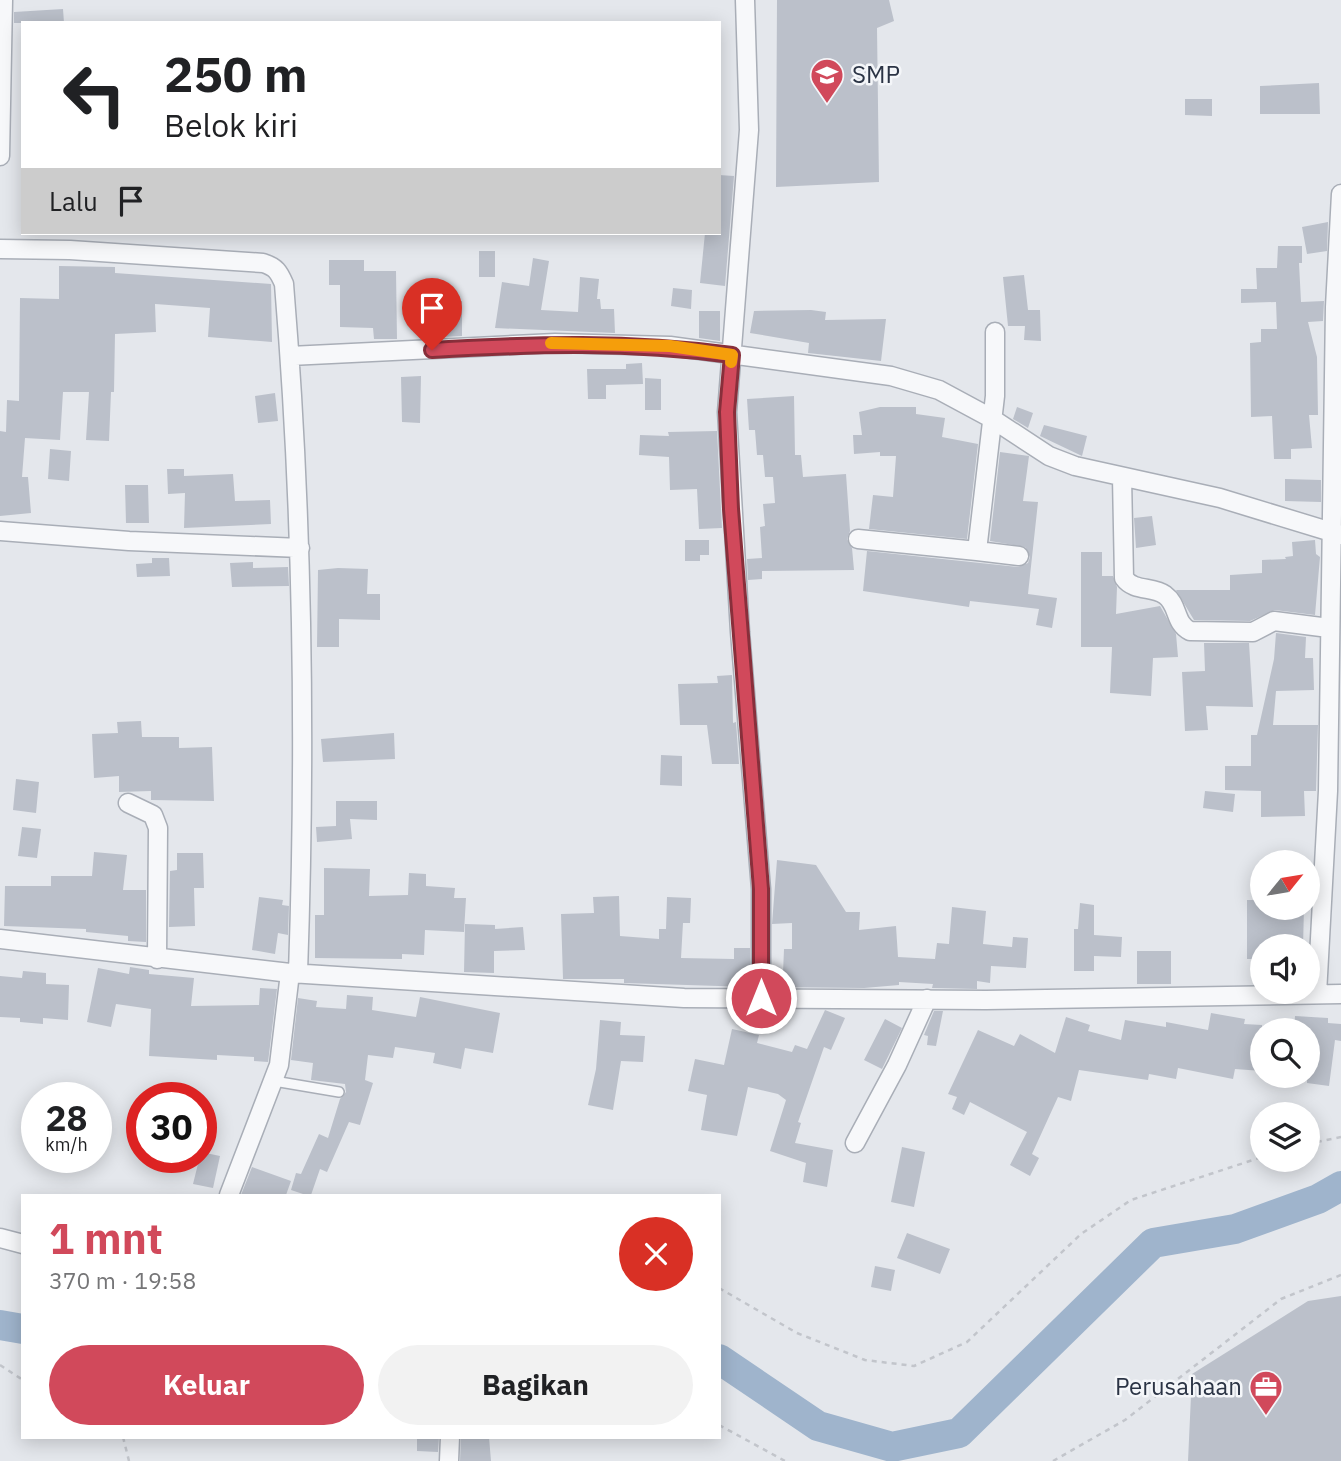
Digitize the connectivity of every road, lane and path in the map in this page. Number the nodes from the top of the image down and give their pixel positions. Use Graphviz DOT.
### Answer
graph roads {
  1 [pos="745,0"];
  2 [pos="2,10"];
  3 [pos="0,156"];
  4 [pos="1341,194"];
  5 [pos="0,249"];
  6 [pos="995,332"];
  7 [pos="732,355"];
  8 [pos="290,356"];
  9 [pos="991,418"];
  10 [pos="1122,477"];
  11 [pos="0,531"];
  12 [pos="1336,534"];
  13 [pos="858,539"];
  14 [pos="300,548"];
  15 [pos="977,551"];
  16 [pos="1019,556"];
  17 [pos="1329,628"];
  18 [pos="1335,792"];
  19 [pos="128,803"];
  20 [pos="0,939"];
  21 [pos="157,958"];
  22 [pos="1320,960"];
  23 [pos="294,973"];
  24 [pos="1320,994"];
  25 [pos="1341,994"];
  26 [pos="1250,995"];
  27 [pos="761,998"];
  28 [pos="927,999"];
  29 [pos="274,1081"];
  30 [pos="339,1092"];
  31 [pos="1341,1137"];
  32 [pos="1320,1141"];
  33 [pos="855,1143"];
  34 [pos="1250,1161"];
  35 [pos="229,1194"];
  36 [pos="0,1238"];
  37 [pos="21,1243"];
  38 [pos="1341,1275"];
  39 [pos="721,1289"];
  40 [pos="0,1365"];
  41 [pos="21,1379"];
  42 [pos="721,1426"];
  43 [pos="123,1439"];
  44 [pos="450,1439"];
  45 [pos="129,1461"];
  46 [pos="449,1461"];
  47 [pos="785,1461"];
  48 [pos="1053,1461"];
  1 -- 7 [label="street"];
  2 -- 3 [label="street"];
  4 -- 12 [label="street"];
  5 -- 8 [label="street"];
  6 -- 9 [label="street"];
  7 -- 8 [label="street"];
  7 -- 9 [label="street"];
  7 -- 27 [label="street"];
  8 -- 14 [label="street"];
  9 -- 10 [label="street"];
  9 -- 15 [label="street"];
  10 -- 12 [label="street"];
  10 -- 17 [label="street"];
  11 -- 14 [label="street"];
  12 -- 17 [label="street"];
  13 -- 15 [label="street"];
  14 -- 23 [label="street"];
  15 -- 16 [label="street"];
  17 -- 18 [label="street"];
  18 -- 22 [label="street"];
  19 -- 21 [label="street"];
  20 -- 21 [label="street"];
  21 -- 23 [label="street"];
  23 -- 27 [label="street"];
  23 -- 29 [label="street"];
  24 -- 25 [label="street"];
  26 -- 28 [label="street"];
  27 -- 28 [label="street"];
  28 -- 33 [label="street"];
  29 -- 30 [label="lane"];
  29 -- 35 [label="street"];
  31 -- 32 [label="path"];
  34 -- 39 [label="path"];
  36 -- 37 [label="street"];
  38 -- 48 [label="path"];
  40 -- 41 [label="path"];
  42 -- 47 [label="path"];
  43 -- 45 [label="path"];
  44 -- 46 [label="street"];
}
